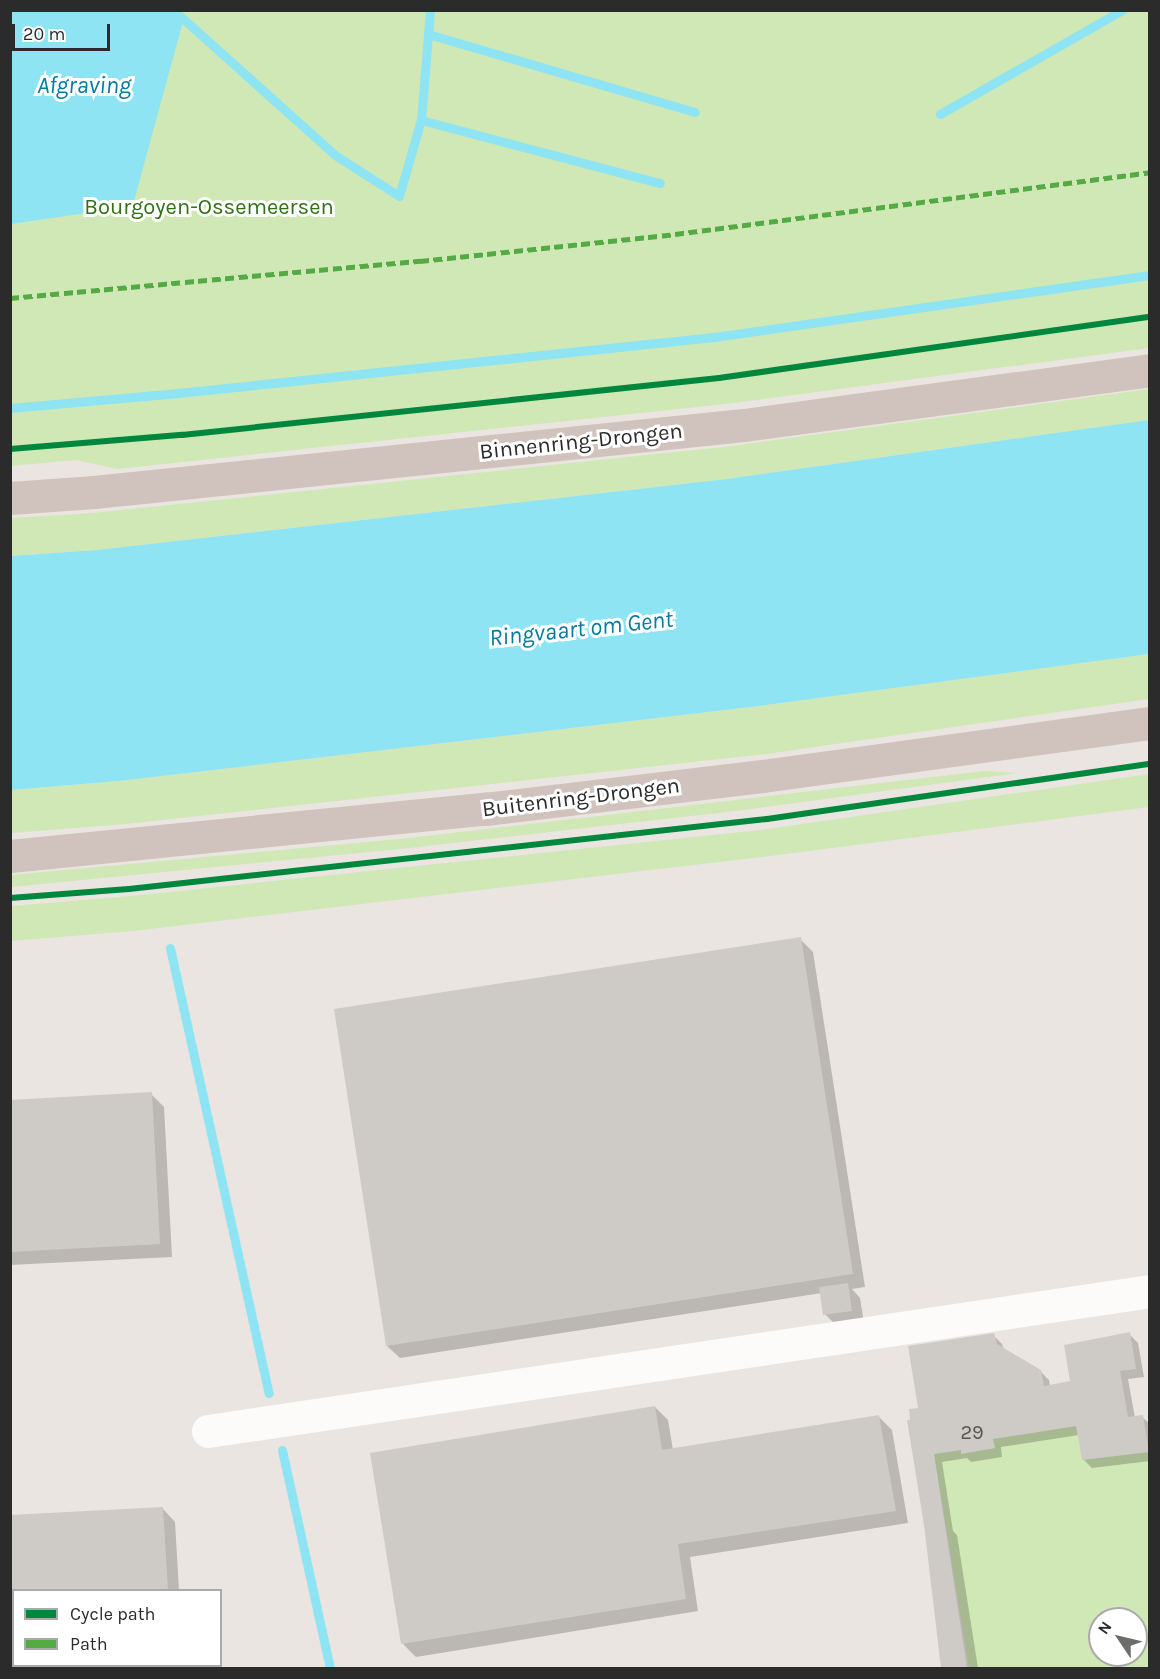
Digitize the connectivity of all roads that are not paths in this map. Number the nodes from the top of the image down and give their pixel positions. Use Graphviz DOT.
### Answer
graph roads {
  1 [pos="1149,370"];
  2 [pos="10,498"];
  3 [pos="1149,723"];
  4 [pos="10,856"];
  5 [pos="1149,1290"];
  6 [pos="208,1431"];
  1 -- 2 [label="highway, Binnenring-Drongen"];
  3 -- 4 [label="highway, Buitenring-Drongen"];
  5 -- 6 [label="street"];
}
